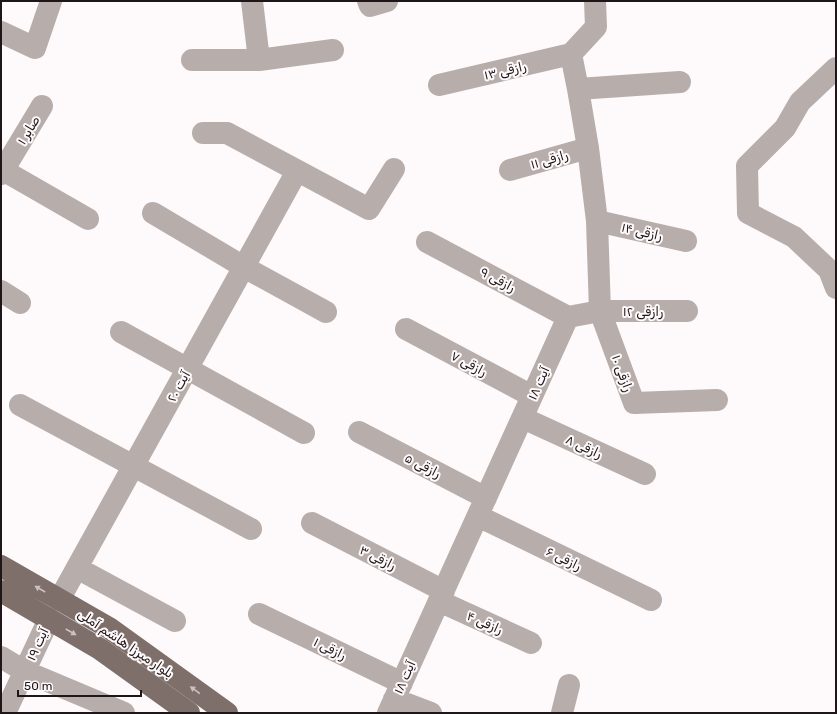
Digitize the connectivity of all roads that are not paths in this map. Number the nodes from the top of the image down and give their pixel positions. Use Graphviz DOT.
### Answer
graph roads {
  1 [pos="51,1"];
  2 [pos="252,1"];
  3 [pos="368,1"];
  4 [pos="387,1"];
  5 [pos="595,1"];
  6 [pos="1,32"];
  7 [pos="333,50"];
  8 [pos="570,54"];
  9 [pos="192,60"];
  10 [pos="259,60"];
  11 [pos="836,68"];
  12 [pos="680,82"];
  13 [pos="439,85"];
  14 [pos="578,89"];
  15 [pos="42,106"];
  16 [pos="203,133"];
  17 [pos="588,148"];
  18 [pos="394,168"];
  19 [pos="510,170"];
  20 [pos="2,171"];
  21 [pos="297,171"];
  22 [pos="153,213"];
  23 [pos="88,219"];
  24 [pos="597,221"];
  25 [pos="686,241"];
  26 [pos="427,242"];
  27 [pos="244,267"];
  28 [pos="836,288"];
  29 [pos="1,291"];
  30 [pos="20,303"];
  31 [pos="600,311"];
  32 [pos="687,311"];
  33 [pos="326,312"];
  34 [pos="568,317"];
  35 [pos="406,330"];
  36 [pos="121,332"];
  37 [pos="188,369"];
  38 [pos="532,396"];
  39 [pos="717,400"];
  40 [pos="20,405"];
  41 [pos="522,418"];
  42 [pos="359,432"];
  43 [pos="304,433"];
  44 [pos="133,467"];
  45 [pos="645,474"];
  46 [pos="482,507"];
  47 [pos="312,523"];
  48 [pos="251,529"];
  49 [pos="1,566"];
  50 [pos="77,568"];
  51 [pos="1,591"];
  52 [pos="441,596"];
  53 [pos="59,600"];
  54 [pos="651,600"];
  55 [pos="259,614"];
  56 [pos="49,619"];
  57 [pos="175,621"];
  58 [pos="532,643"];
  59 [pos="1,656"];
  60 [pos="24,671"];
  61 [pos="568,685"];
  62 [pos="395,698"];
  63 [pos="5,713"];
  64 [pos="124,713"];
  65 [pos="189,713"];
  66 [pos="227,713"];
  67 [pos="431,713"];
  68 [pos="562,713"];
  1 -- 6 [label="street"];
  2 -- 10 [label="street"];
  3 -- 4 [label="street"];
  5 -- 8 [label="street"];
  7 -- 10 [label="street"];
  8 -- 13 [label="street, رازقی ۱۳"];
  8 -- 14 [label="street"];
  9 -- 10 [label="street"];
  11 -- 28 [label="street"];
  12 -- 14 [label="street"];
  14 -- 17 [label="street"];
  15 -- 20 [label="street, صابر ۱"];
  16 -- 21 [label="street"];
  17 -- 19 [label="street, رازقی ۱۱"];
  17 -- 24 [label="street"];
  18 -- 21 [label="street"];
  20 -- 23 [label="street"];
  21 -- 27 [label="street, آیت ۲۰"];
  22 -- 27 [label="street"];
  24 -- 25 [label="street, رازقی ۱۴"];
  24 -- 31 [label="street"];
  26 -- 34 [label="street, رازقی ۹"];
  27 -- 33 [label="street"];
  27 -- 37 [label="street, آیت ۲۰"];
  29 -- 30 [label="street"];
  31 -- 32 [label="street, رازقی ۱۲"];
  31 -- 34 [label="street"];
  31 -- 39 [label="street, رازقی ۱۰"];
  34 -- 38 [label="street, آیت ۱۸"];
  35 -- 38 [label="street, رازقی ۷"];
  36 -- 37 [label="street"];
  37 -- 43 [label="street"];
  37 -- 44 [label="street, آیت ۲۰"];
  38 -- 41 [label="street, آیت ۱۸"];
  40 -- 44 [label="street"];
  41 -- 45 [label="street, رازقی ۸"];
  41 -- 46 [label="street, آیت ۱۸"];
  42 -- 46 [label="street, رازقی ۵"];
  44 -- 48 [label="street"];
  44 -- 50 [label="street, آیت ۲۰"];
  46 -- 52 [label="street, آیت ۱۸"];
  46 -- 54 [label="street, رازقی ۶"];
  47 -- 52 [label="street, رازقی ۳"];
  53 -- 49 [label="main road, بلوار میرزا هاشم آملی, one-way"];
  50 -- 53 [label="street, آیت ۲۰"];
  50 -- 57 [label="street"];
  51 -- 56 [label="main road, بلوار میرزا هاشم آملی"];
  52 -- 58 [label="street, رازقی ۴"];
  52 -- 62 [label="street, آیت ۱۸"];
  66 -- 53 [label="main road, بلوار میرزا هاشم آملی, one-way"];
  55 -- 62 [label="street, رازقی ۱"];
  56 -- 60 [label="street, آیت ۱۹"];
  56 -- 65 [label="main road, بلوار میرزا هاشم آملی, one-way"];
  59 -- 60 [label="street"];
  60 -- 63 [label="street, آیت ۱۹"];
  60 -- 64 [label="street"];
  61 -- 68 [label="street"];
  62 -- 67 [label="street, رازقی ۱"];
}
